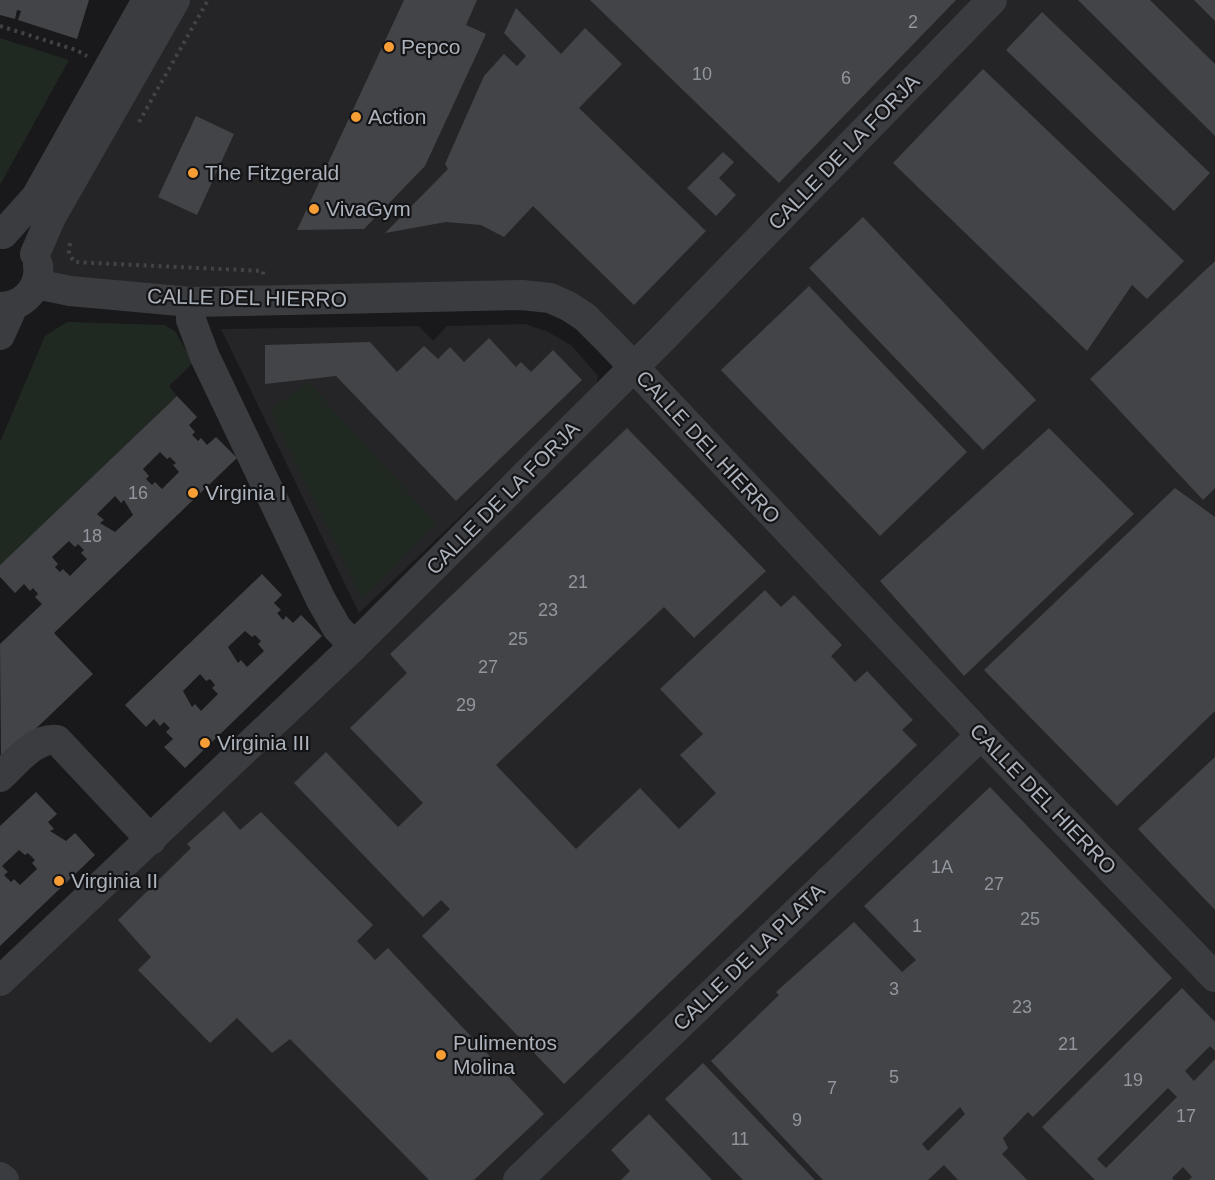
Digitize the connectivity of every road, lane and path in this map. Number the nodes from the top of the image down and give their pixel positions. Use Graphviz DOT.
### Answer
graph roads {
  1 [pos="147,0"];
  2 [pos="175,0"];
  3 [pos="208,0"];
  4 [pos="992,0"];
  5 [pos="0,26"];
  6 [pos="88,57"];
  7 [pos="135,128"];
  8 [pos="2,234"];
  9 [pos="71,237"];
  10 [pos="35,254"];
  11 [pos="263,271"];
  12 [pos="36,284"];
  13 [pos="191,302"];
  14 [pos="7,306"];
  15 [pos="0,335"];
  16 [pos="634,367"];
  17 [pos="248,485"];
  18 [pos="321,600"];
  19 [pos="354,645"];
  20 [pos="981,735"];
  21 [pos="0,777"];
  22 [pos="151,840"];
  23 [pos="1215,977"];
  24 [pos="0,981"];
  25 [pos="0,1177"];
  26 [pos="4,1180"];
  27 [pos="518,1180"];
  1 -- 8 [label="street"];
  2 -- 10 [label="street"];
  3 -- 7 [label="path"];
  4 -- 16 [label="street, CALLE DE LA FORJA"];
  5 -- 6 [label="path"];
  8 -- 10 [label="street"];
  9 -- 11 [label="path"];
  10 -- 12 [label="street"];
  12 -- 13 [label="street, CALLE DEL HIERRO"];
  12 -- 14 [label="street"];
  13 -- 16 [label="street, CALLE DEL HIERRO"];
  13 -- 18 [label="street"];
  14 -- 15 [label="street"];
  16 -- 19 [label="street, CALLE DE LA FORJA"];
  16 -- 20 [label="street, CALLE DEL HIERRO"];
  17 -- 18 [label="street"];
  18 -- 19 [label="street"];
  19 -- 22 [label="street, CALLE DE LA FORJA"];
  20 -- 23 [label="street, CALLE DEL HIERRO"];
  20 -- 27 [label="street, CALLE DE LA PLATA"];
  21 -- 22 [label="street"];
  22 -- 24 [label="street, CALLE DE LA FORJA"];
  25 -- 26 [label="street"];
}
